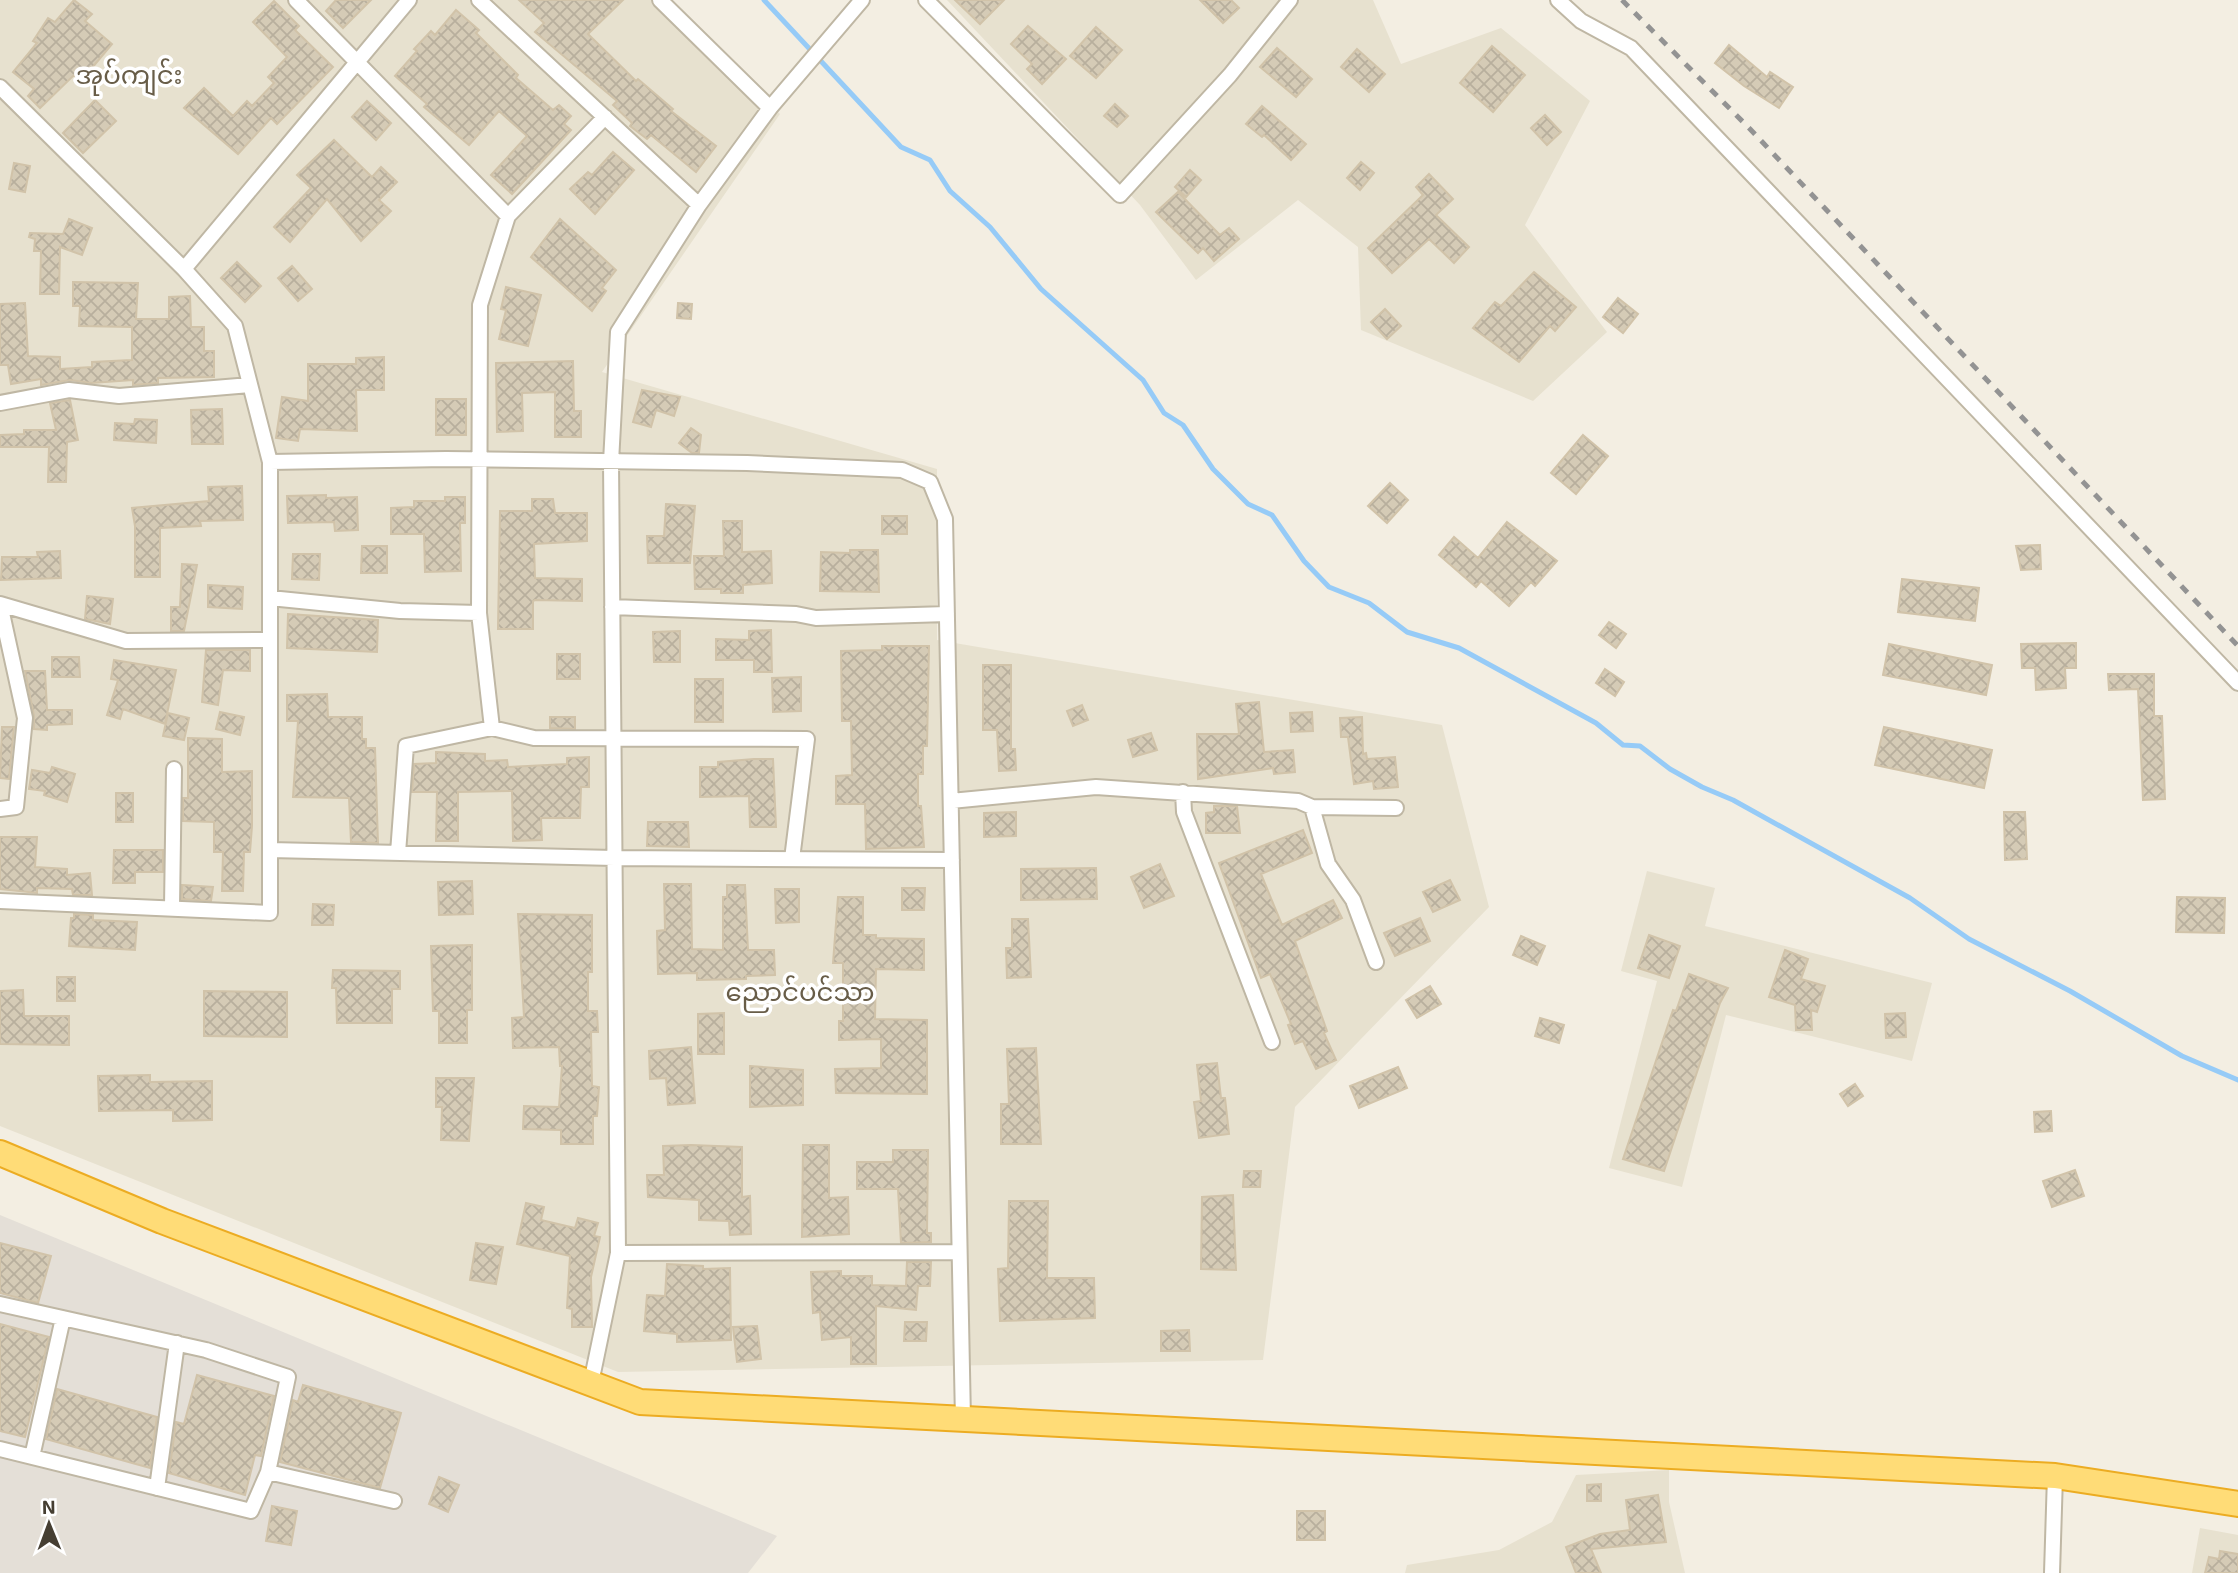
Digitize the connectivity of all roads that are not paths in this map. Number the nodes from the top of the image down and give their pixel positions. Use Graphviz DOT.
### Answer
graph roads {
  1 [pos="296,0"];
  2 [pos="409,0"];
  3 [pos="479,0"];
  4 [pos="660,0"];
  5 [pos="862,0"];
  6 [pos="926,0"];
  7 [pos="1290,0"];
  8 [pos="1558,0"];
  9 [pos="357,62"];
  10 [pos="0,87"];
  11 [pos="770,108"];
  12 [pos="605,117"];
  13 [pos="699,205"];
  14 [pos="508,216"];
  15 [pos="184,269"];
  16 [pos="250,385"];
  17 [pos="0,403"];
  18 [pos="481,459"];
  19 [pos="270,462"];
  20 [pos="611,462"];
  21 [pos="270,598"];
  22 [pos="0,604"];
  23 [pos="612,607"];
  24 [pos="479,613"];
  25 [pos="947,614"];
  26 [pos="270,640"];
  27 [pos="2238,684"];
  28 [pos="492,728"];
  29 [pos="613,738"];
  30 [pos="174,769"];
  31 [pos="1183,792"];
  32 [pos="951,801"];
  33 [pos="1312,807"];
  34 [pos="1396,808"];
  35 [pos="0,809"];
  36 [pos="270,850"];
  37 [pos="398,853"];
  38 [pos="614,858"];
  39 [pos="792,859"];
  40 [pos="952,860"];
  41 [pos="0,901"];
  42 [pos="172,906"];
  43 [pos="1376,962"];
  44 [pos="1272,1042"];
  45 [pos="0,1153"];
  46 [pos="959,1252"];
  47 [pos="618,1253"];
  48 [pos="0,1304"];
  49 [pos="63,1318"];
  50 [pos="177,1343"];
  51 [pos="591,1383"];
  52 [pos="963,1420"];
  53 [pos="0,1449"];
  54 [pos="32,1457"];
  55 [pos="268,1472"];
  56 [pos="2054,1476"];
  57 [pos="157,1488"];
  58 [pos="394,1501"];
  59 [pos="2238,1504"];
  60 [pos="2052,1573"];
  1 -- 9 [label="street"];
  2 -- 9 [label="street"];
  3 -- 12 [label="street"];
  4 -- 11 [label="street"];
  5 -- 11 [label="street"];
  6 -- 7 [label="street"];
  8 -- 27 [label="street"];
  9 -- 14 [label="street"];
  9 -- 15 [label="street"];
  10 -- 15 [label="street"];
  11 -- 13 [label="street"];
  12 -- 13 [label="street"];
  12 -- 14 [label="street"];
  13 -- 20 [label="street"];
  14 -- 18 [label="street"];
  15 -- 16 [label="street"];
  16 -- 17 [label="street"];
  16 -- 19 [label="street"];
  18 -- 19 [label="street"];
  18 -- 20 [label="street"];
  18 -- 24 [label="street"];
  19 -- 21 [label="street"];
  20 -- 23 [label="street"];
  20 -- 25 [label="street"];
  21 -- 24 [label="street"];
  21 -- 26 [label="street"];
  22 -- 26 [label="street"];
  22 -- 35 [label="street"];
  23 -- 25 [label="street"];
  23 -- 29 [label="street"];
  24 -- 28 [label="street"];
  25 -- 32 [label="street"];
  26 -- 36 [label="street"];
  28 -- 29 [label="street"];
  28 -- 37 [label="street"];
  29 -- 38 [label="street"];
  29 -- 39 [label="street"];
  30 -- 42 [label="street"];
  31 -- 32 [label="street"];
  31 -- 33 [label="street"];
  31 -- 44 [label="street"];
  32 -- 40 [label="street"];
  33 -- 34 [label="street"];
  33 -- 43 [label="street"];
  36 -- 37 [label="street"];
  36 -- 42 [label="street"];
  37 -- 38 [label="street"];
  38 -- 39 [label="street"];
  38 -- 47 [label="street"];
  39 -- 40 [label="street"];
  40 -- 46 [label="street"];
  41 -- 42 [label="street"];
  45 -- 51 [label="highway"];
  46 -- 47 [label="street"];
  46 -- 52 [label="street"];
  47 -- 51 [label="street"];
  48 -- 49 [label="street"];
  49 -- 50 [label="street"];
  49 -- 54 [label="street"];
  50 -- 55 [label="street"];
  50 -- 57 [label="street"];
  51 -- 52 [label="highway"];
  52 -- 56 [label="highway"];
  53 -- 54 [label="street"];
  54 -- 57 [label="street"];
  55 -- 57 [label="street"];
  55 -- 58 [label="street"];
  56 -- 59 [label="highway"];
  56 -- 60 [label="street"];
}
